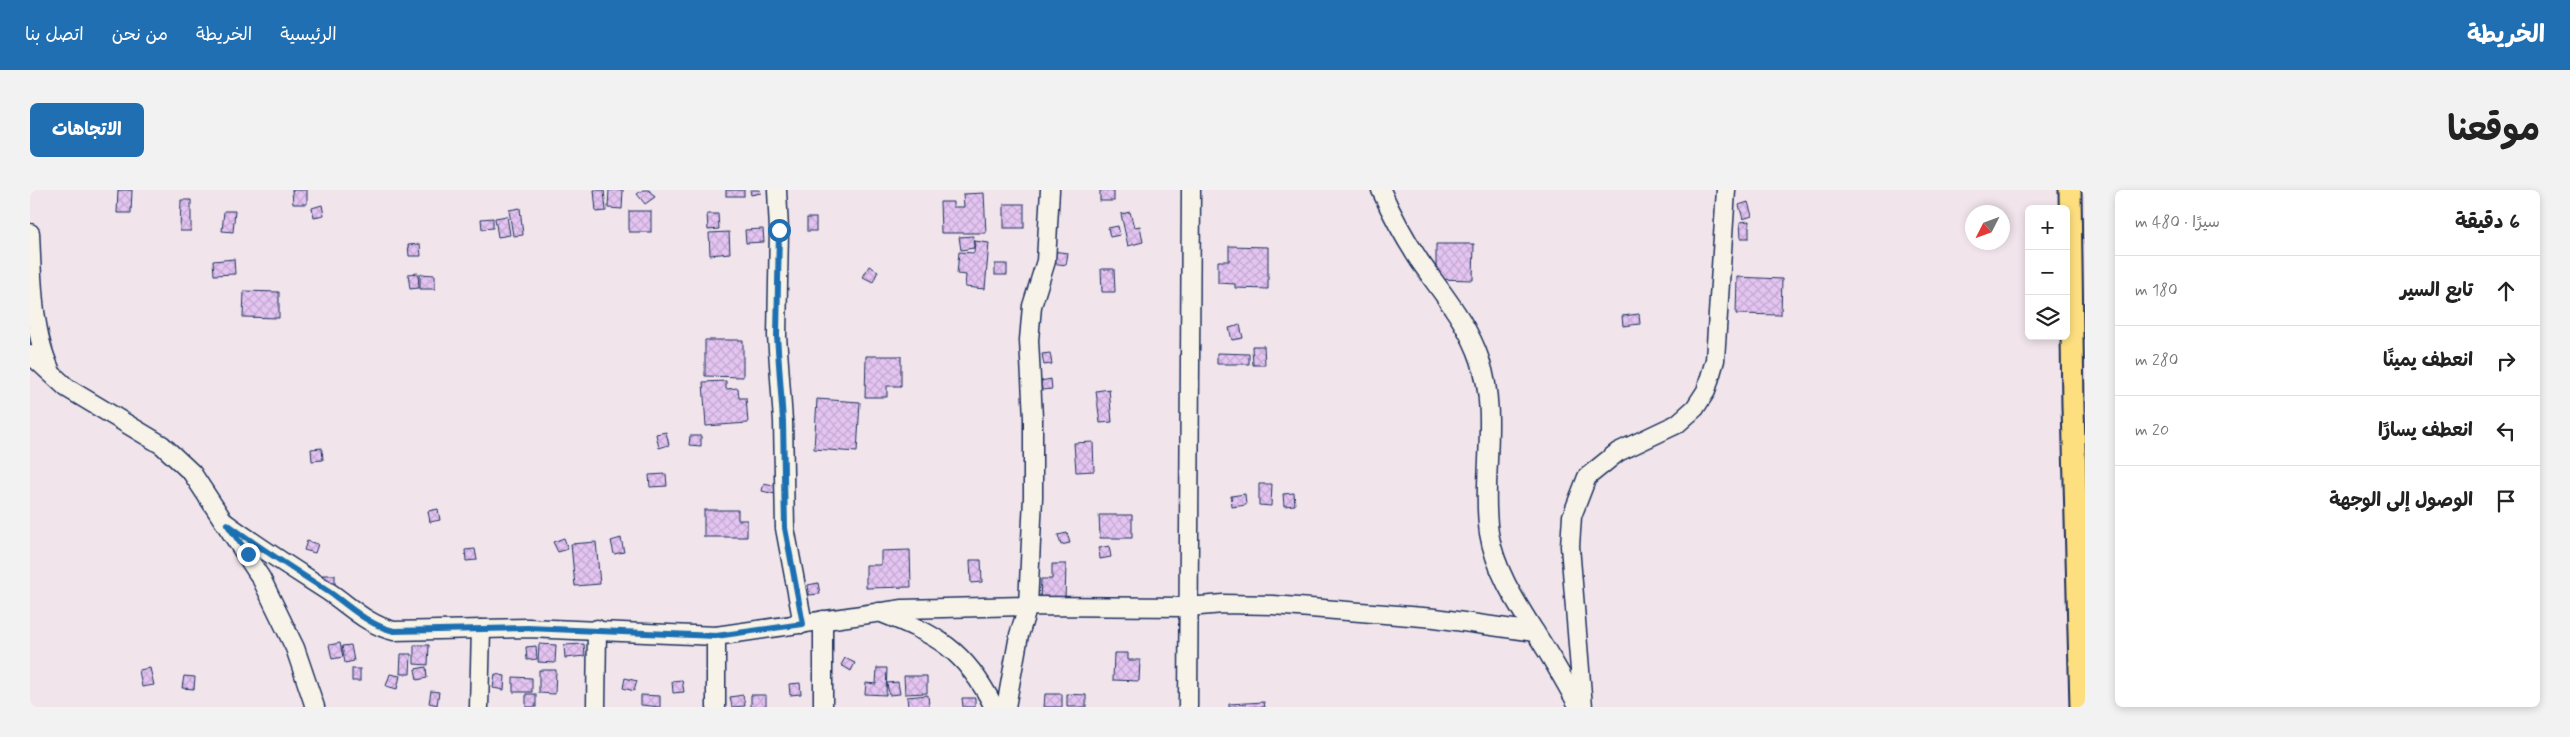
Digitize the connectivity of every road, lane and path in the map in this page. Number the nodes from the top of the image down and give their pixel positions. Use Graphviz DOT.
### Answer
graph roads {
  1 [pos="777,190"];
  2 [pos="1050,190"];
  3 [pos="1191,190"];
  4 [pos="1381,190"];
  5 [pos="1726,190"];
  6 [pos="2070,190"];
  7 [pos="30,233"];
  8 [pos="30,354"];
  9 [pos="53,374"];
  10 [pos="227,524"];
  11 [pos="1028,606"];
  12 [pos="1188,607"];
  13 [pos="878,612"];
  14 [pos="823,620"];
  15 [pos="803,624"];
  16 [pos="481,629"];
  17 [pos="597,629"];
  18 [pos="1535,632"];
  19 [pos="716,636"];
  20 [pos="2082,644"];
  21 [pos="315,707"];
  22 [pos="479,707"];
  23 [pos="596,707"];
  24 [pos="716,707"];
  25 [pos="823,707"];
  26 [pos="994,707"];
  27 [pos="1006,707"];
  28 [pos="1188,707"];
  29 [pos="1579,707"];
  30 [pos="1583,707"];
  31 [pos="2081,707"];
  1 -- 15 [label="street"];
  2 -- 11 [label="street"];
  3 -- 12 [label="street"];
  4 -- 18 [label="street"];
  5 -- 30 [label="street"];
  6 -- 20 [label="main road"];
  7 -- 9 [label="street"];
  8 -- 9 [label="street"];
  9 -- 10 [label="street"];
  10 -- 16 [label="street"];
  10 -- 21 [label="street"];
  11 -- 12 [label="street"];
  11 -- 13 [label="street"];
  11 -- 27 [label="street"];
  12 -- 18 [label="street"];
  12 -- 28 [label="street"];
  13 -- 14 [label="street"];
  13 -- 26 [label="street"];
  14 -- 15 [label="street"];
  14 -- 25 [label="street"];
  15 -- 19 [label="street"];
  16 -- 17 [label="street"];
  16 -- 22 [label="street"];
  17 -- 19 [label="street"];
  17 -- 23 [label="street"];
  18 -- 29 [label="street"];
  19 -- 24 [label="street"];
  20 -- 31 [label="main road"];
}
